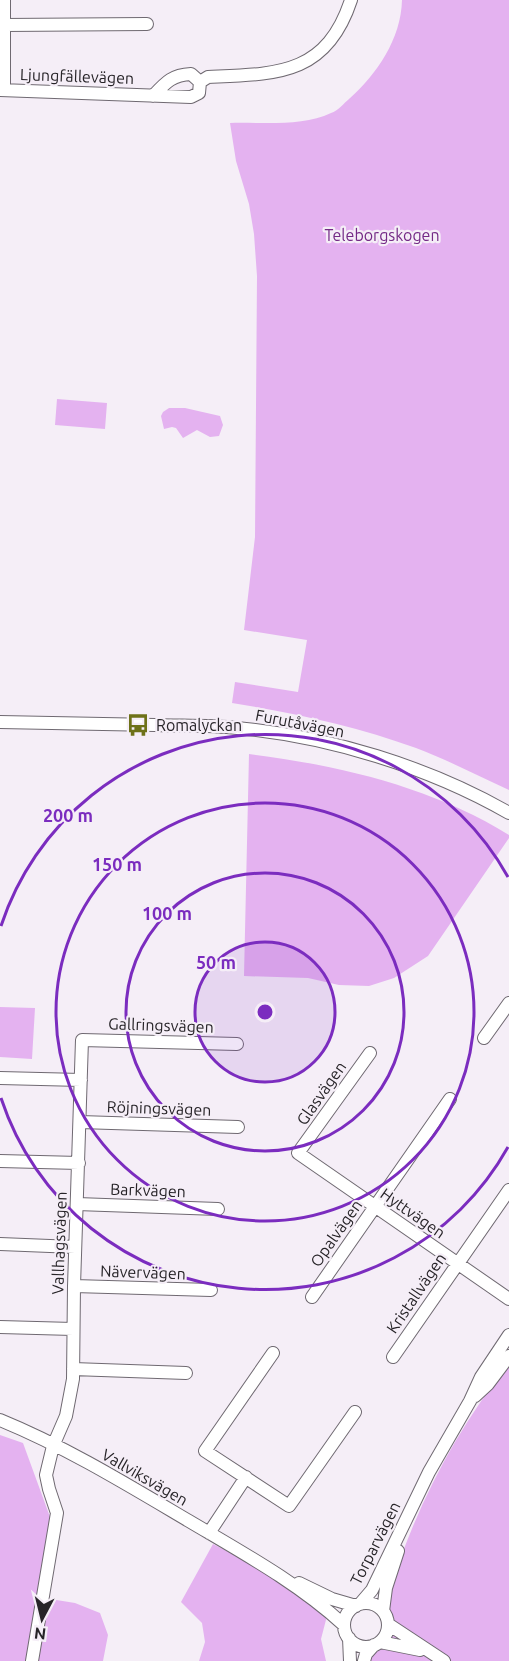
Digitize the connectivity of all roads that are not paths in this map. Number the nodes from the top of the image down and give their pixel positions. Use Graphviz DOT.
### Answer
graph roads {
  1 [pos="3,0"];
  2 [pos="351,0"];
  3 [pos="147,24"];
  4 [pos="4,25"];
  5 [pos="200,82"];
  6 [pos="2,90"];
  7 [pos="153,96"];
  8 [pos="0,722"];
  9 [pos="509,813"];
  10 [pos="509,1003"];
  11 [pos="484,1038"];
  12 [pos="85,1040"];
  13 [pos="237,1044"];
  14 [pos="370,1053"];
  15 [pos="0,1078"];
  16 [pos="81,1080"];
  17 [pos="450,1099"];
  18 [pos="80,1122"];
  19 [pos="238,1126"];
  20 [pos="298,1154"];
  21 [pos="0,1161"];
  22 [pos="79,1163"];
  23 [pos="509,1190"];
  24 [pos="77,1204"];
  25 [pos="375,1206"];
  26 [pos="218,1209"];
  27 [pos="0,1244"];
  28 [pos="75,1247"];
  29 [pos="457,1263"];
  30 [pos="74,1286"];
  31 [pos="211,1290"];
  32 [pos="312,1297"];
  33 [pos="509,1299"];
  34 [pos="0,1327"];
  35 [pos="73,1329"];
  36 [pos="509,1335"];
  37 [pos="273,1353"];
  38 [pos="509,1356"];
  39 [pos="393,1357"];
  40 [pos="73,1369"];
  41 [pos="186,1373"];
  42 [pos="470,1401"];
  43 [pos="355,1412"];
  44 [pos="0,1420"];
  45 [pos="53,1446"];
  46 [pos="246,1477"];
  47 [pos="417,1496"];
  48 [pos="209,1533"];
  49 [pos="270,1569"];
  50 [pos="358,1605"];
  51 [pos="383,1611"];
  52 [pos="388,1624"];
  53 [pos="344,1625"];
  54 [pos="348,1638"];
  55 [pos="377,1643"];
  56 [pos="429,1652"];
  57 [pos="32,1661"];
  58 [pos="350,1661"];
  59 [pos="364,1661"];
  60 [pos="444,1661"];
  1 -- 4 [label="street"];
  2 -- 5 [label="street"];
  3 -- 4 [label="street"];
  4 -- 6 [label="street"];
  5 -- 7 [label="street, Ljungfällevägen"];
  5 -- 7 [label="street, Ljungfällevägen"];
  6 -- 7 [label="street, Ljungfällevägen"];
  8 -- 9 [label="street, Furutåvägen"];
  10 -- 11 [label="street"];
  12 -- 13 [label="street, Gallringsvägen"];
  12 -- 16 [label="street, Vallhagsvägen"];
  14 -- 20 [label="street, Glasvägen"];
  15 -- 16 [label="street"];
  16 -- 18 [label="street, Vallhagsvägen"];
  17 -- 25 [label="street, Opalvägen"];
  18 -- 19 [label="street, Röjningsvägen"];
  18 -- 22 [label="street, Vallhagsvägen"];
  20 -- 25 [label="street, Hyttvägen"];
  21 -- 22 [label="street"];
  22 -- 24 [label="street, Vallhagsvägen"];
  23 -- 29 [label="street, Kristallvägen"];
  24 -- 26 [label="street, Barkvägen"];
  24 -- 28 [label="street, Vallhagsvägen"];
  25 -- 29 [label="street, Hyttvägen"];
  25 -- 32 [label="street, Opalvägen"];
  27 -- 28 [label="street"];
  28 -- 30 [label="street, Vallhagsvägen"];
  29 -- 33 [label="street, Hyttvägen"];
  29 -- 39 [label="street, Kristallvägen"];
  30 -- 31 [label="street, Nävervägen"];
  30 -- 35 [label="street, Vallhagsvägen"];
  34 -- 35 [label="street"];
  35 -- 40 [label="street, Vallhagsvägen"];
  36 -- 42 [label="street, Torparvägen"];
  37 -- 46 [label="street"];
  38 -- 42 [label="street, Torparvägen"];
  40 -- 41 [label="street"];
  40 -- 45 [label="street, Vallhagsvägen"];
  42 -- 47 [label="street, Torparvägen"];
  43 -- 46 [label="street"];
  44 -- 45 [label="street, Vallviksvägen"];
  45 -- 48 [label="street, Vallviksvägen"];
  45 -- 57 [label="street, Vallhagsvägen"];
  46 -- 48 [label="street"];
  47 -- 50 [label="street, Torparvägen"];
  47 -- 51 [label="street, Torparvägen"];
  48 -- 49 [label="street, Vallviksvägen"];
  49 -- 50 [label="street, Vallviksvägen"];
  49 -- 53 [label="street, Vallviksvägen"];
  50 -- 51 [label="street"];
  50 -- 53 [label="street"];
  51 -- 52 [label="street"];
  52 -- 55 [label="street"];
  52 -- 56 [label="street"];
  53 -- 54 [label="street"];
  54 -- 55 [label="street"];
  54 -- 58 [label="street"];
  55 -- 56 [label="street"];
  55 -- 59 [label="street"];
  56 -- 60 [label="street"];
}
